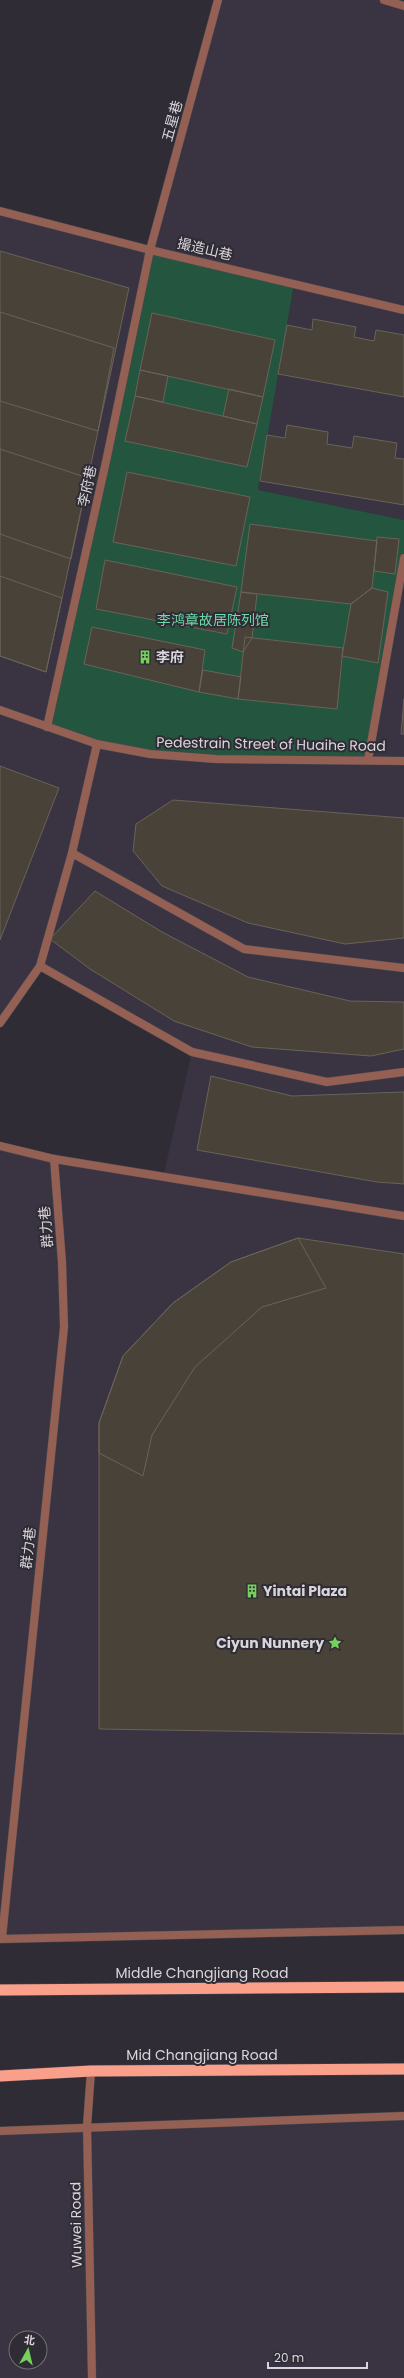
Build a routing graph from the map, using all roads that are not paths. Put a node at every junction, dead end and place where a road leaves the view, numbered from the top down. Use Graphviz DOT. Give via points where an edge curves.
graph roads {
  1 [pos="218,0"];
  2 [pos="384,0"];
  3 [pos="404,6"];
  4 [pos="0,211"];
  5 [pos="150,250"];
  6 [pos="404,310"];
  7 [pos="404,558"];
  8 [pos="0,710"];
  9 [pos="47,727"];
  10 [pos="97,744"];
  11 [pos="368,760"];
  12 [pos="404,760"];
  13 [pos="72,853"];
  14 [pos="40,966"];
  15 [pos="404,968"];
  16 [pos="0,1023"];
  17 [pos="404,1072"];
  18 [pos="0,1146"];
  19 [pos="54,1159"];
  20 [pos="404,1216"];
  21 [pos="404,1930"];
  22 [pos="1,1938"];
  23 [pos="404,1987"];
  24 [pos="0,1990"];
  25 [pos="404,2068"];
  26 [pos="91,2071"];
  27 [pos="0,2076"];
  28 [pos="404,2116"];
  29 [pos="87,2126"];
  30 [pos="0,2131"];
  31 [pos="92,2378"];
  1 -- 5 [label="street, 五星巷"];
  2 -- 3 [label="street"];
  4 -- 5 [label="street, 撮造山巷"];
  5 -- 6 [label="street, 撮造山巷"];
  5 -- 9 [label="street, 李府巷"];
  7 -- 11 [label="street"];
  8 -- 9 [label="street, Pedestrain Street of Huaihe Road"];
  9 -- 10 [label="street, Pedestrain Street of Huaihe Road"];
  10 -- 11 [label="street, Pedestrain Street of Huaihe Road" via="150,754 216,759"];
  10 -- 13 [label="street"];
  11 -- 12 [label="street, Pedestrain Street of Huaihe Road"];
  13 -- 14 [label="street"];
  13 -- 15 [label="street" via="244,949"];
  14 -- 16 [label="street"];
  14 -- 17 [label="street" via="192,1052 327,1082"];
  18 -- 19 [label="street"];
  19 -- 20 [label="street"];
  19 -- 22 [label="street, 群力巷" via="64,1327"];
  21 -- 22 [label="street"];
  23 -- 24 [label="highway, Middle Changjiang Road"];
  25 -- 26 [label="highway, Mid Changjiang Road"];
  26 -- 27 [label="highway, Mid Changjiang Road"];
  26 -- 29 [label="street, Wuwei Road"];
  28 -- 29 [label="street"];
  29 -- 30 [label="street"];
  29 -- 31 [label="street, Wuwei Road"];
}
